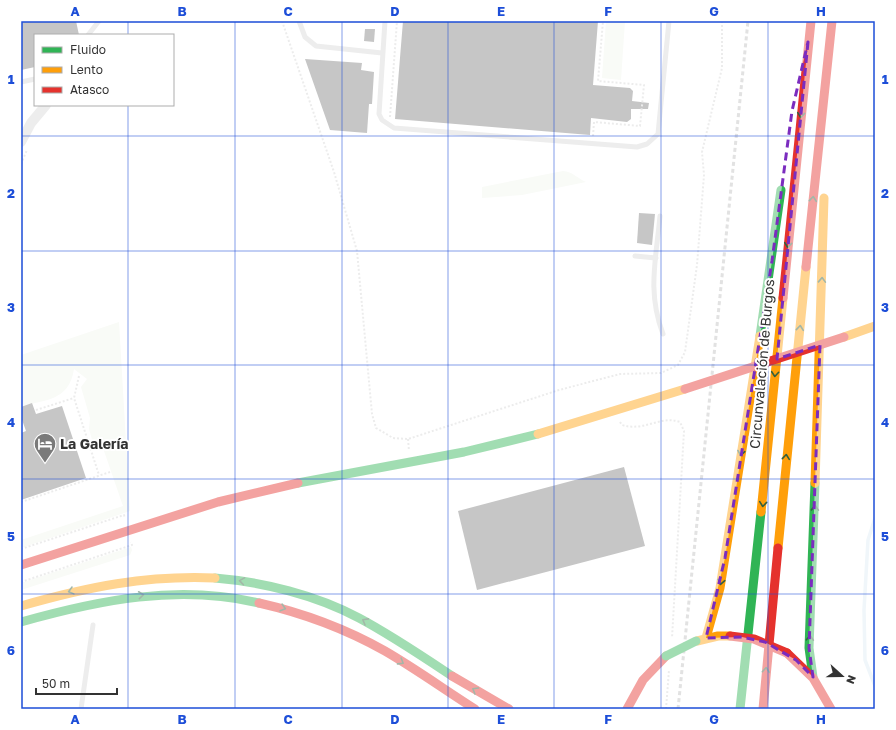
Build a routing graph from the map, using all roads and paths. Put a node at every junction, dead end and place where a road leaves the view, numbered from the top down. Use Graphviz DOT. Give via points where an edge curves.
graph roads {
  1 [pos="99,21"];
  2 [pos="282,21"];
  3 [pos="299,21"];
  4 [pos="384,21"];
  5 [pos="397,21"];
  6 [pos="603,21"];
  7 [pos="668,21"];
  8 [pos="722,21"];
  9 [pos="811,21"];
  10 [pos="832,21"];
  11 [pos="89,34"];
  12 [pos="808,42"];
  13 [pos="382,53"];
  14 [pos="828,56"];
  15 [pos="34,79"];
  16 [pos="21,82"];
  17 [pos="794,103"];
  18 [pos="45,106"];
  19 [pos="390,119"];
  20 [pos="593,138"];
  21 [pos="21,142"];
  22 [pos="782,182"];
  23 [pos="660,216"];
  24 [pos="636,256"];
  25 [pos="656,258"];
  26 [pos="875,326"];
  27 [pos="663,334"];
  28 [pos="79,376"];
  29 [pos="74,398"];
  30 [pos="36,410"];
  31 [pos="617,411"];
  32 [pos="110,472"];
  33 [pos="99,475"];
  34 [pos="21,502"];
  35 [pos="125,520"];
  36 [pos="130,536"];
  37 [pos="21,549"];
  38 [pos="21,566"];
  39 [pos="21,582"];
  40 [pos="21,606"];
  41 [pos="21,622"];
  42 [pos="93,625"];
  43 [pos="706,638"];
  44 [pos="672,640"];
  45 [pos="669,670"];
  46 [pos="813,677"];
  47 [pos="81,709"];
  48 [pos="475,709"];
  49 [pos="509,709"];
  50 [pos="628,709"];
  51 [pos="666,709"];
  52 [pos="740,709"];
  53 [pos="762,709"];
  54 [pos="831,709"];
  1 -- 11 [label="lane"];
  2 -- 8 [label="path" via="334,172 357,251 372,414 376,428 392,438 408,439 559,390 620,374 661,373 678,365 685,352 697,265 704,175 702,152 722,68"];
  3 -- 13 [label="lane" via="305,37 316,46"];
  4 -- 13 [label="lane"];
  5 -- 19 [label="path"];
  6 -- 20 [label="path" via="598,81 644,86 640,126 594,122"];
  7 -- 13 [label="lane" via="658,134 647,144 636,147 394,128 382,120 379,114"];
  9 -- 12 [label="main road, Circunvalación de Burgos"];
  10 -- 14 [label="main road"];
  12 -- 17 [label="main road"];
  12 -- 52 [label="main road, Circunvalación de Burgos, one-way"];
  46 -- 14 [label="main road, one-way" via="809,648"];
  53 -- 14 [label="main road, one-way"];
  15 -- 16 [label="lane"];
  18 -- 21 [label="street" via="31,123"];
  22 -- 43 [label="main road, one-way" via="725,558 720,588"];
  23 -- 25 [label="lane"];
  24 -- 25 [label="lane"];
  25 -- 27 [label="lane" via="653,291"];
  26 -- 31 [label="main road, bridge"];
  28 -- 29 [label="path"];
  29 -- 30 [label="path"];
  29 -- 33 [label="path"];
  31 -- 38 [label="main road" via="549,432 464,452 330,476 218,502"];
  31 -- 44 [label="path" via="622,425 632,428 672,419 680,422 684,431"];
  32 -- 33 [label="path"];
  33 -- 34 [label="path"];
  35 -- 37 [label="path" via="124,515"];
  36 -- 39 [label="path" via="132,545"];
  49 -- 40 [label="main road, one-way" via="359,618 301,595 253,583 202,577 143,578 72,590"];
  41 -- 48 [label="main road, one-way" via="71,607 118,597 205,594 261,602 336,626 374,645"];
  42 -- 47 [label="lane"];
  43 -- 46 [label="main road, bridge" via="730,636 754,639 787,653"];
  43 -- 50 [label="main road, bridge" via="687,644 653,667 640,682"];
  45 -- 51 [label="path"];
  46 -- 54 [label="main road" via="824,692"];
}
